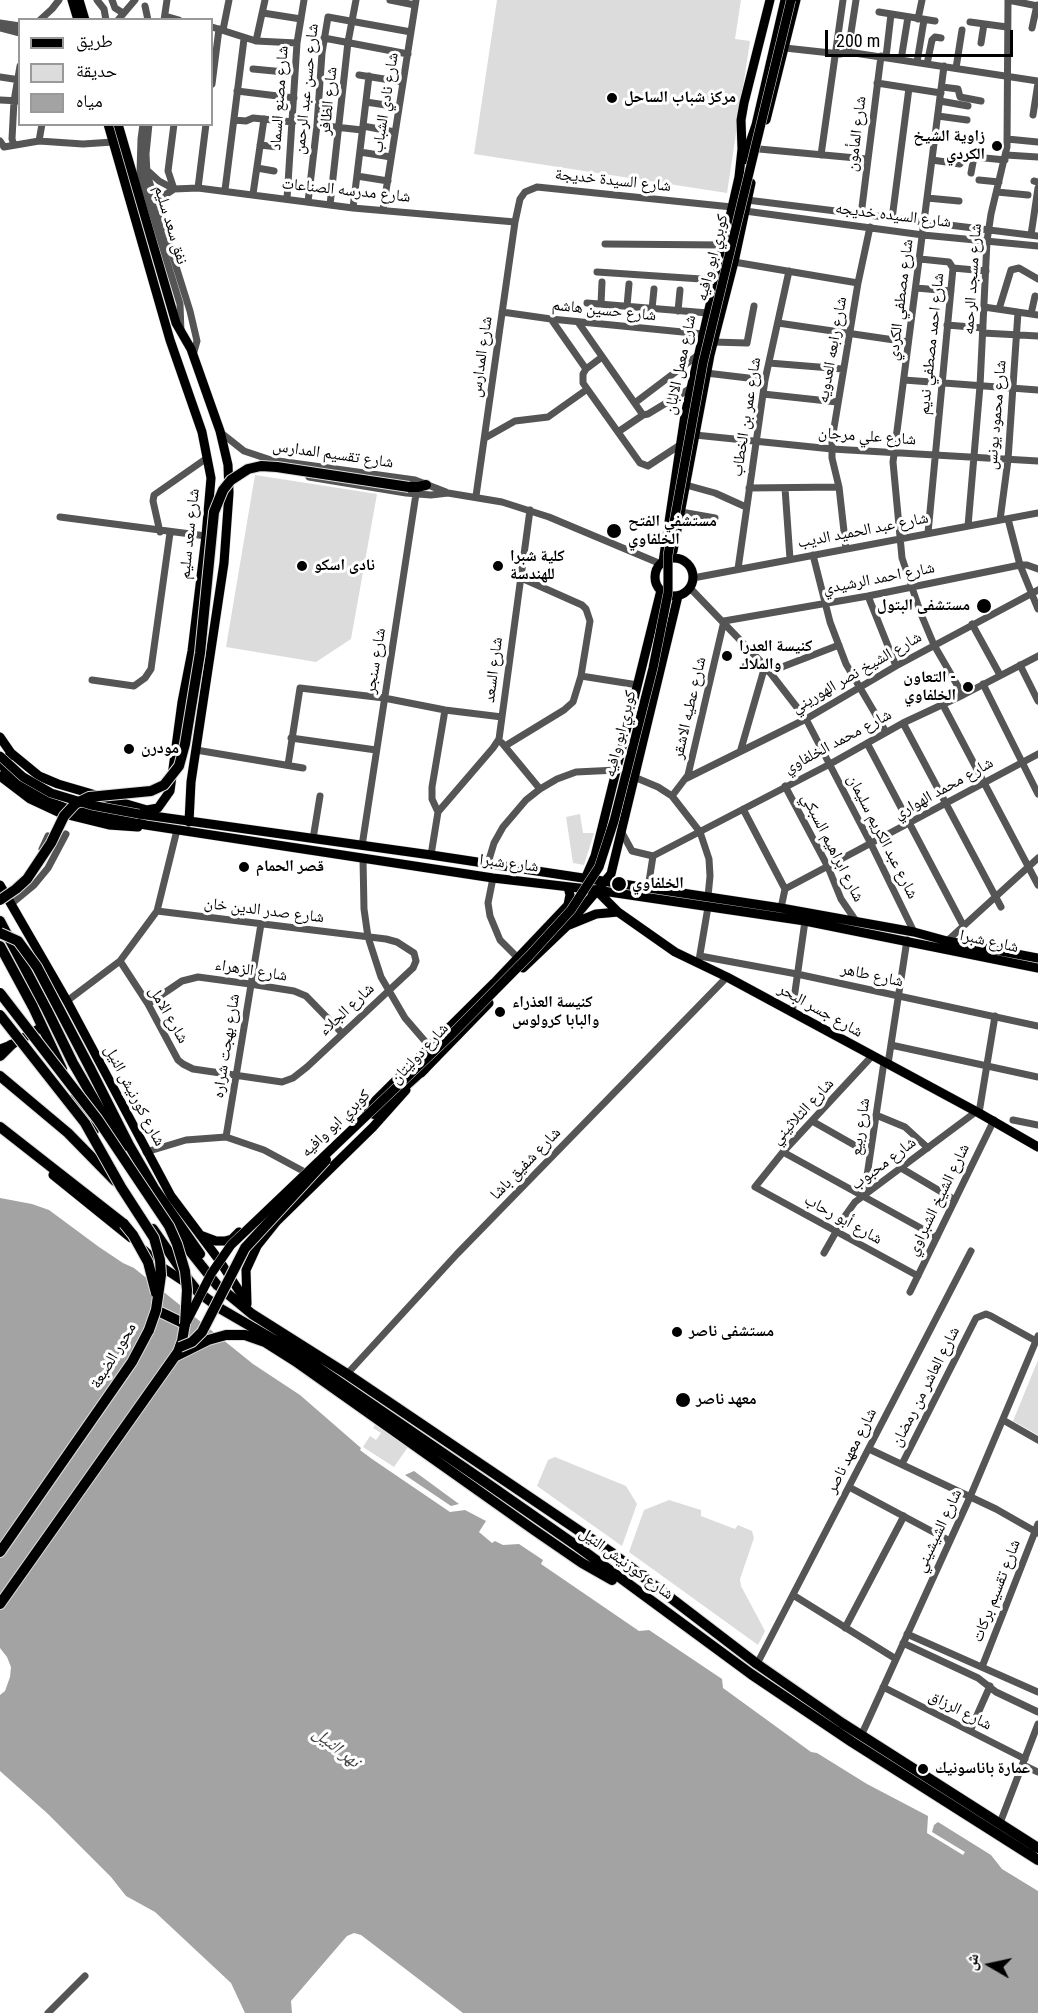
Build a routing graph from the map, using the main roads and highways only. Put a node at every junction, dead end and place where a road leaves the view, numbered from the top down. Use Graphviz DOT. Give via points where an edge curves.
graph roads {
  1 [pos="72,0"];
  2 [pos="79,0"];
  3 [pos="770,0"];
  4 [pos="785,0"];
  5 [pos="791,0"];
  6 [pos="796,0"];
  7 [pos="77,18"];
  8 [pos="84,18"];
  9 [pos="781,51"];
  10 [pos="109,126"];
  11 [pos="119,126"];
  12 [pos="760,145"];
  13 [pos="738,177"];
  14 [pos="738,238"];
  15 [pos="725,240"];
  16 [pos="181,332"];
  17 [pos="170,340"];
  18 [pos="198,374"];
  19 [pos="184,379"];
  20 [pos="426,484"];
  21 [pos="203,562"];
  22 [pos="665,562"];
  23 [pos="224,563"];
  24 [pos="661,590"];
  25 [pos="678,596"];
  26 [pos="0,737"];
  27 [pos="11,753"];
  28 [pos="0,756"];
  29 [pos="1,778"];
  30 [pos="120,802"];
  31 [pos="158,808"];
  32 [pos="139,814"];
  33 [pos="189,822"];
  34 [pos="146,825"];
  35 [pos="415,853"];
  36 [pos="445,857"];
  37 [pos="412,866"];
  38 [pos="443,870"];
  39 [pos="585,879"];
  40 [pos="606,881"];
  41 [pos="0,885"];
  42 [pos="568,887"];
  43 [pos="596,890"];
  44 [pos="5,900"];
  45 [pos="708,902"];
  46 [pos="618,912"];
  47 [pos="0,921"];
  48 [pos="567,926"];
  49 [pos="0,933"];
  50 [pos="0,946"];
  51 [pos="1038,958"];
  52 [pos="1038,968"];
  53 [pos="0,993"];
  54 [pos="0,1015"];
  55 [pos="42,1027"];
  56 [pos="5,1047"];
  57 [pos="0,1056"];
  58 [pos="424,1069"];
  59 [pos="0,1076"];
  60 [pos="0,1119"];
  61 [pos="0,1127"];
  62 [pos="0,1132"];
  63 [pos="22,1144"];
  64 [pos="1038,1147"];
  65 [pos="121,1187"];
  66 [pos="200,1235"];
  67 [pos="198,1292"];
  68 [pos="233,1299"];
  69 [pos="250,1309"];
  70 [pos="156,1310"];
  71 [pos="185,1324"];
  72 [pos="178,1352"];
  73 [pos="586,1536"];
  74 [pos="577,1546"];
  75 [pos="0,1552"];
  76 [pos="612,1553"];
  77 [pos="603,1565"];
  78 [pos="641,1594"];
  79 [pos="0,1604"];
  80 [pos="1038,1848"];
  81 [pos="1038,1860"];
  1 -- 7 [label="main road"];
  2 -- 8 [label="main road"];
  3 -- 13 [label="main road, شارع معمل الالبان" via="744,103"];
  4 -- 13 [label="main road" via="756,125"];
  5 -- 9 [label="main road, كوبري ابو وافيه, bridge"];
  6 -- 9 [label="main road, شارع معمل الالبان"];
  9 -- 12 [label="main road, شارع معمل الالبان"];
  9 -- 12 [label="main road, bridge"];
  9 -- 71 [label="main road, كوبري ابو وافيه, bridge" via="700,380 668,555 668,593 655,657 614,821 598,867 571,910 530,955 231,1245"];
  10 -- 17 [label="main road, شارع سعد سليم"];
  11 -- 16 [label="main road"];
  12 -- 14 [label="main road, شارع معمل الالبان"];
  13 -- 15 [label="main road, شارع معمل الالبان"];
  14 -- 15 [label="main road"];
  14 -- 22 [label="main road, شارع معمل الالبان" via="712,342 681,512"];
  15 -- 22 [label="main road, شارع معمل الالبان" via="680,445"];
  16 -- 17 [label="main road" via="177,339"];
  16 -- 18 [label="main road"];
  17 -- 19 [label="main road, شارع سعد سليم"];
  18 -- 19 [label="main road"];
  18 -- 23 [label="main road" via="220,431 228,465"];
  19 -- 21 [label="main road, شارع سعد سليم" via="199,423 211,487"];
  20 -- 44 [label="highway, bridge" via="412,490 261,466 231,480 214,512 200,653 179,766 164,785 151,791 89,797 75,804 27,879"];
  21 -- 23 [label="main road" via="214,566"];
  21 -- 31 [label="main road, شارع سعد سليم" via="172,781"];
  22 -- 24 [label="main road" via="656,577"];
  22 -- 25 [label="main road" via="678,559 692,571 690,588"];
  23 -- 33 [label="main road" via="189,798"];
  24 -- 25 [label="main road" via="666,595"];
  24 -- 39 [label="main road" via="595,856"];
  25 -- 40 [label="main road" via="614,865"];
  26 -- 27 [label="main road, شارع شبرا"];
  27 -- 30 [label="main road, شارع شبرا" via="39,776"];
  27 -- 34 [label="main road, شارع شبرا" via="3,765 6,771 48,801 68,809"];
  28 -- 32 [label="main road, شارع شبرا, bridge" via="23,777 51,793"];
  29 -- 34 [label="main road" via="30,799 60,813 123,827"];
  30 -- 31 [label="main road" via="147,810"];
  30 -- 32 [label="main road"];
  31 -- 32 [label="main road"];
  32 -- 33 [label="main road, شارع شبرا"];
  33 -- 35 [label="main road, شارع شبرا"];
  34 -- 37 [label="main road, شارع شبرا"];
  35 -- 36 [label="main road, شارع شبرا"];
  35 -- 37 [label="main road" via="418,860"];
  36 -- 38 [label="main road"];
  36 -- 39 [label="main road, شارع شبرا"];
  37 -- 38 [label="main road, شارع شبرا"];
  38 -- 42 [label="main road, شارع شبرا"];
  39 -- 40 [label="main road, شارع شبرا"];
  40 -- 43 [label="main road"];
  40 -- 45 [label="main road, شارع شبرا"];
  41 -- 44 [label="main road, شارع كورنيش النيل"];
  42 -- 43 [label="main road, شارع شبرا"];
  42 -- 66 [label="main road, شارع دوليتان" via="568,905 518,958 232,1239 216,1241"];
  43 -- 45 [label="main road, شارع شبرا"];
  43 -- 46 [label="main road, شارع جسر البحر"];
  43 -- 48 [label="main road, شارع دوليتان"];
  44 -- 66 [label="main road, شارع كورنيش النيل" via="67,1001 171,1196"];
  45 -- 51 [label="main road, شارع شبرا" via="782,908"];
  45 -- 52 [label="main road, شارع شبرا"];
  46 -- 48 [label="main road" via="596,914"];
  46 -- 64 [label="main road, شارع جسر البحر" via="675,952 699,960"];
  47 -- 68 [label="highway, شارع كورنيش النيل" via="72,1063 143,1187 201,1267"];
  48 -- 58 [label="main road, شارع دوليتان"];
  49 -- 68 [label="highway, bridge" via="18,941 37,966 149,1179"];
  50 -- 55 [label="highway, شارع كورنيش النيل"];
  53 -- 71 [label="highway, bridge" via="98,1120 169,1226 185,1271"];
  54 -- 65 [label="highway, محور الضبعة, bridge" via="85,1124"];
  55 -- 56 [label="main road"];
  55 -- 67 [label="highway, شارع كورنيش النيل" via="74,1094 134,1199"];
  56 -- 57 [label="highway"];
  58 -- 69 [label="main road, شارع دوليتان" via="257,1246 246,1270"];
  58 -- 72 [label="highway, bridge" via="355,1131 245,1248 202,1332"];
  59 -- 65 [label="highway, bridge" via="62,1127"];
  60 -- 63 [label="highway"];
  61 -- 63 [label="highway"];
  62 -- 67 [label="main road, شارع كورنيش النيل" via="162,1267"];
  63 -- 70 [label="highway, bridge" via="133,1235 153,1276"];
  65 -- 70 [label="highway, محور الضبعة, bridge" via="157,1245 161,1275"];
  66 -- 69 [label="main road, شارع كورنيش النيل"];
  67 -- 74 [label="highway, شارع كورنيش النيل" via="296,1352"];
  68 -- 69 [label="highway, شارع كورنيش النيل"];
  69 -- 73 [label="highway, شارع كورنيش النيل"];
  70 -- 71 [label="highway"];
  70 -- 75 [label="highway, محور الضبعة, bridge" via="132,1362"];
  71 -- 72 [label="highway"];
  72 -- 78 [label="highway" via="226,1335 245,1335 265,1342 582,1563"];
  72 -- 79 [label="highway"];
  73 -- 74 [label="highway" via="583,1545"];
  73 -- 76 [label="highway, شارع كورنيش النيل"];
  74 -- 77 [label="highway, شارع كورنيش النيل"];
  76 -- 77 [label="highway" via="603,1558"];
  76 -- 80 [label="highway, شارع كورنيش النيل" via="757,1664 861,1736"];
  77 -- 78 [label="highway, شارع كورنيش النيل"];
  78 -- 81 [label="highway, شارع كورنيش النيل" via="852,1742"];
}
